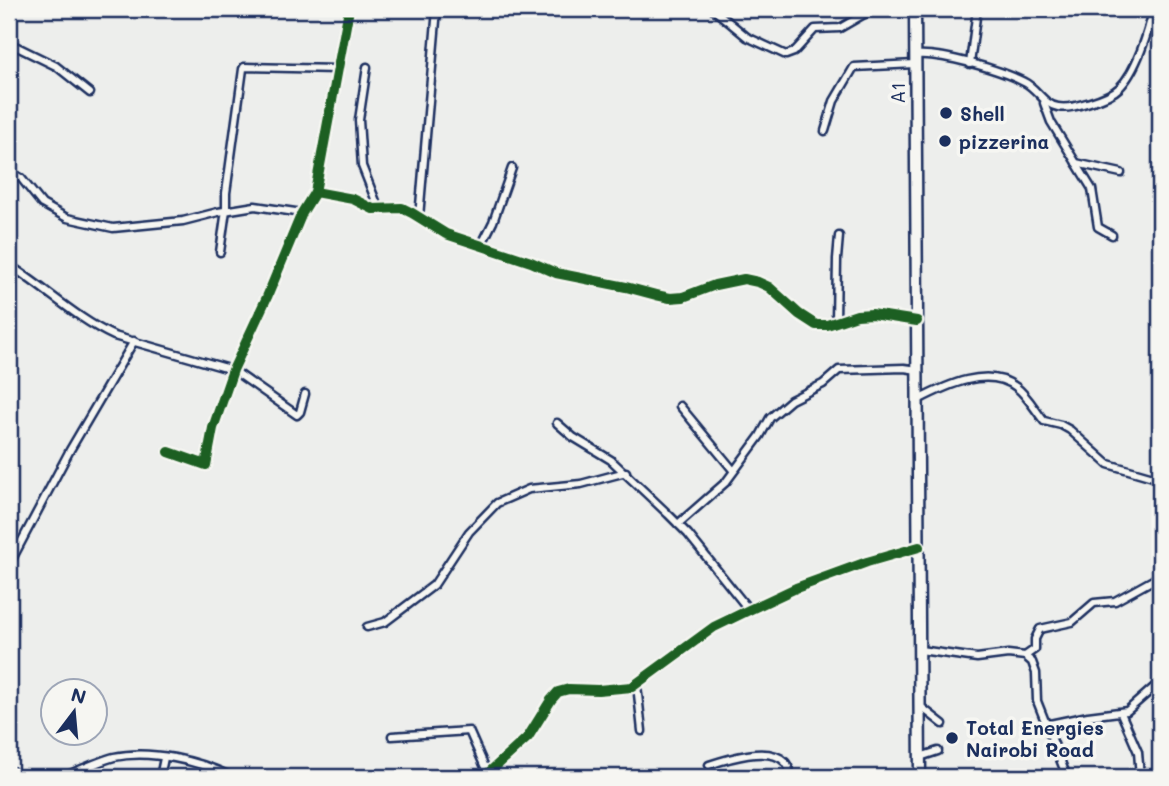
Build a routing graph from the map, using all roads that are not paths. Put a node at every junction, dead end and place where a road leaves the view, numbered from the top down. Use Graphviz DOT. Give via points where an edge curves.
graph roads {
  1 [pos="349,9"];
  2 [pos="437,9"];
  3 [pos="713,9"];
  4 [pos="873,9"];
  5 [pos="915,9"];
  6 [pos="977,9"];
  7 [pos="1153,9"];
  8 [pos="9,43"];
  9 [pos="915,60"];
  10 [pos="970,65"];
  11 [pos="367,67"];
  12 [pos="337,69"];
  13 [pos="90,93"];
  14 [pos="1041,94"];
  15 [pos="825,131"];
  16 [pos="1076,163"];
  17 [pos="512,168"];
  18 [pos="1121,173"];
  19 [pos="11,174"];
  20 [pos="315,192"];
  21 [pos="379,209"];
  22 [pos="226,210"];
  23 [pos="302,213"];
  24 [pos="419,217"];
  25 [pos="1112,235"];
  26 [pos="839,236"];
  27 [pos="481,246"];
  28 [pos="220,253"];
  29 [pos="9,265"];
  30 [pos="917,321"];
  31 [pos="836,322"];
  32 [pos="134,341"];
  33 [pos="233,370"];
  34 [pos="918,370"];
  35 [pos="305,394"];
  36 [pos="918,400"];
  37 [pos="680,406"];
  38 [pos="557,423"];
  39 [pos="169,452"];
  40 [pos="733,470"];
  41 [pos="626,472"];
  42 [pos="1160,480"];
  43 [pos="678,524"];
  44 [pos="919,547"];
  45 [pos="9,565"];
  46 [pos="1160,574"];
  47 [pos="749,610"];
  48 [pos="367,627"];
  49 [pos="920,650"];
  50 [pos="1025,656"];
  51 [pos="1160,681"];
  52 [pos="637,685"];
  53 [pos="920,706"];
  54 [pos="1121,713"];
  55 [pos="943,724"];
  56 [pos="1045,725"];
  57 [pos="642,731"];
  58 [pos="392,736"];
  59 [pos="938,751"];
  60 [pos="920,757"];
  61 [pos="164,758"];
  62 [pos="709,765"];
  63 [pos="9,769"];
  64 [pos="486,775"];
  65 [pos="21,777"];
  66 [pos="63,777"];
  67 [pos="160,777"];
  68 [pos="232,777"];
  69 [pos="791,777"];
  70 [pos="920,777"];
  71 [pos="1067,777"];
  72 [pos="1138,777"];
  73 [pos="1157,777"];
  1 -- 12 [label="street"];
  2 -- 24 [label="street"];
  3 -- 4 [label="street" via="747,37 786,55 816,29 840,28"];
  5 -- 9 [label="highway, A1 / A1"];
  6 -- 10 [label="street"];
  7 -- 14 [label="street" via="1141,48 1119,88 1102,98 1059,108"];
  8 -- 13 [label="street" via="56,66"];
  9 -- 10 [label="street" via="930,54"];
  9 -- 15 [label="street" via="854,67 834,101"];
  9 -- 30 [label="highway, A1 / A1"];
  10 -- 14 [label="street" via="1025,82"];
  11 -- 21 [label="street" via="359,120 362,166"];
  12 -- 20 [label="street"];
  12 -- 22 [label="street" via="244,66"];
  14 -- 16 [label="street" via="1051,122"];
  16 -- 18 [label="street"];
  16 -- 25 [label="street" via="1092,189 1098,227"];
  17 -- 27 [label="street"];
  19 -- 22 [label="street" via="21,178 42,204 67,218 113,228 183,221"];
  20 -- 21 [label="street" via="340,195"];
  20 -- 23 [label="street"];
  21 -- 24 [label="street" via="401,208"];
  22 -- 23 [label="street" via="255,206"];
  22 -- 28 [label="street"];
  23 -- 33 [label="street"];
  24 -- 27 [label="street" via="446,234"];
  26 -- 31 [label="street"];
  27 -- 31 [label="street" via="568,276 670,298 744,279 779,295 809,322 822,326"];
  29 -- 32 [label="street" via="100,330"];
  30 -- 31 [label="street" via="872,314"];
  30 -- 34 [label="highway, A1"];
  32 -- 33 [label="street"];
  32 -- 45 [label="street"];
  33 -- 35 [label="street" via="297,415"];
  33 -- 39 [label="street" via="206,465"];
  34 -- 36 [label="highway, A1"];
  34 -- 40 [label="street" via="849,368 834,372 823,384 779,409"];
  36 -- 42 [label="street" via="967,380 1003,380 1019,388 1044,421 1070,430 1108,464"];
  36 -- 44 [label="highway, A1"];
  37 -- 40 [label="street"];
  38 -- 41 [label="street"];
  40 -- 43 [label="street" via="726,482"];
  41 -- 43 [label="street"];
  41 -- 48 [label="street" via="581,484 528,489 502,500 469,531 434,585 385,622"];
  43 -- 47 [label="street"];
  44 -- 47 [label="street" via="796,588"];
  44 -- 49 [label="highway, A1"];
  46 -- 50 [label="street" via="1115,601 1094,603 1072,622 1040,629 1035,649"];
  47 -- 52 [label="street" via="676,653"];
  49 -- 50 [label="street" via="976,658"];
  49 -- 53 [label="highway, A1"];
  50 -- 56 [label="street" via="1036,673 1037,701"];
  51 -- 54 [label="street"];
  52 -- 57 [label="street"];
  52 -- 64 [label="street" via="558,692 528,737"];
  53 -- 55 [label="street"];
  53 -- 60 [label="highway, A1"];
  54 -- 56 [label="street"];
  54 -- 72 [label="street" via="1139,752"];
  56 -- 71 [label="street"];
  58 -- 64 [label="street" via="469,731"];
  59 -- 60 [label="street"];
  60 -- 70 [label="highway, A1"];
  61 -- 66 [label="street" via="117,757"];
  61 -- 67 [label="street"];
  61 -- 68 [label="street" via="196,762"];
  62 -- 69 [label="street" via="750,754 767,755 788,764"];
  63 -- 65 [label="street"];
  72 -- 73 [label="street"];
}
